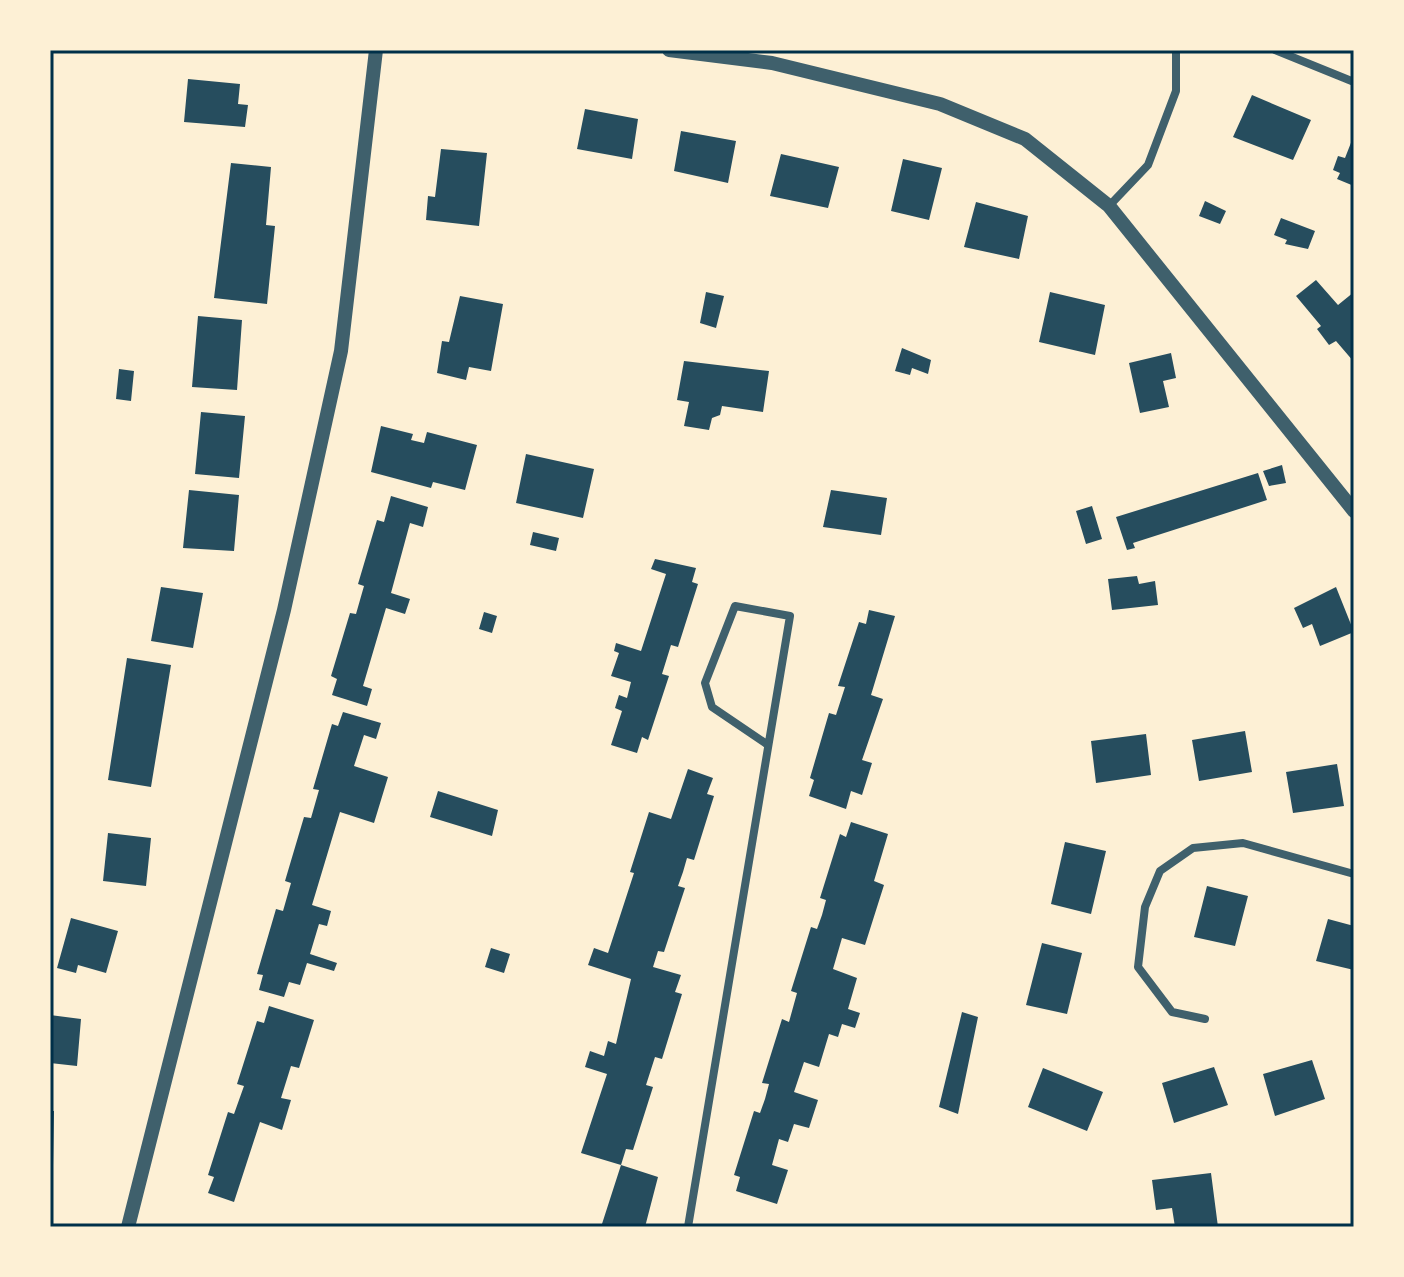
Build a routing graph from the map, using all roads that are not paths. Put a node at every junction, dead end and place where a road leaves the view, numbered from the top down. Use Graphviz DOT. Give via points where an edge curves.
graph roads {
  1 [pos="376,50"];
  2 [pos="669,50"];
  3 [pos="1176,50"];
  4 [pos="1275,50"];
  5 [pos="1354,82"];
  6 [pos="1109,206"];
  7 [pos="1354,511"];
  8 [pos="768,745"];
  9 [pos="1354,874"];
  10 [pos="1205,1019"];
  11 [pos="128,1227"];
  12 [pos="688,1227"];
  1 -- 11 [label="street" via="341,351 284,610"];
  2 -- 6 [label="street" via="772,63 940,104 1025,139"];
  3 -- 6 [label="street" via="1176,91 1148,165"];
  4 -- 5 [label="street"];
  6 -- 7 [label="street"];
  8 -- 8 [label="street" via="790,616 735,606 705,683 712,707"];
  8 -- 12 [label="street"];
  9 -- 10 [label="street" via="1243,843 1193,848 1160,871 1145,907 1138,967 1172,1012"];
}
